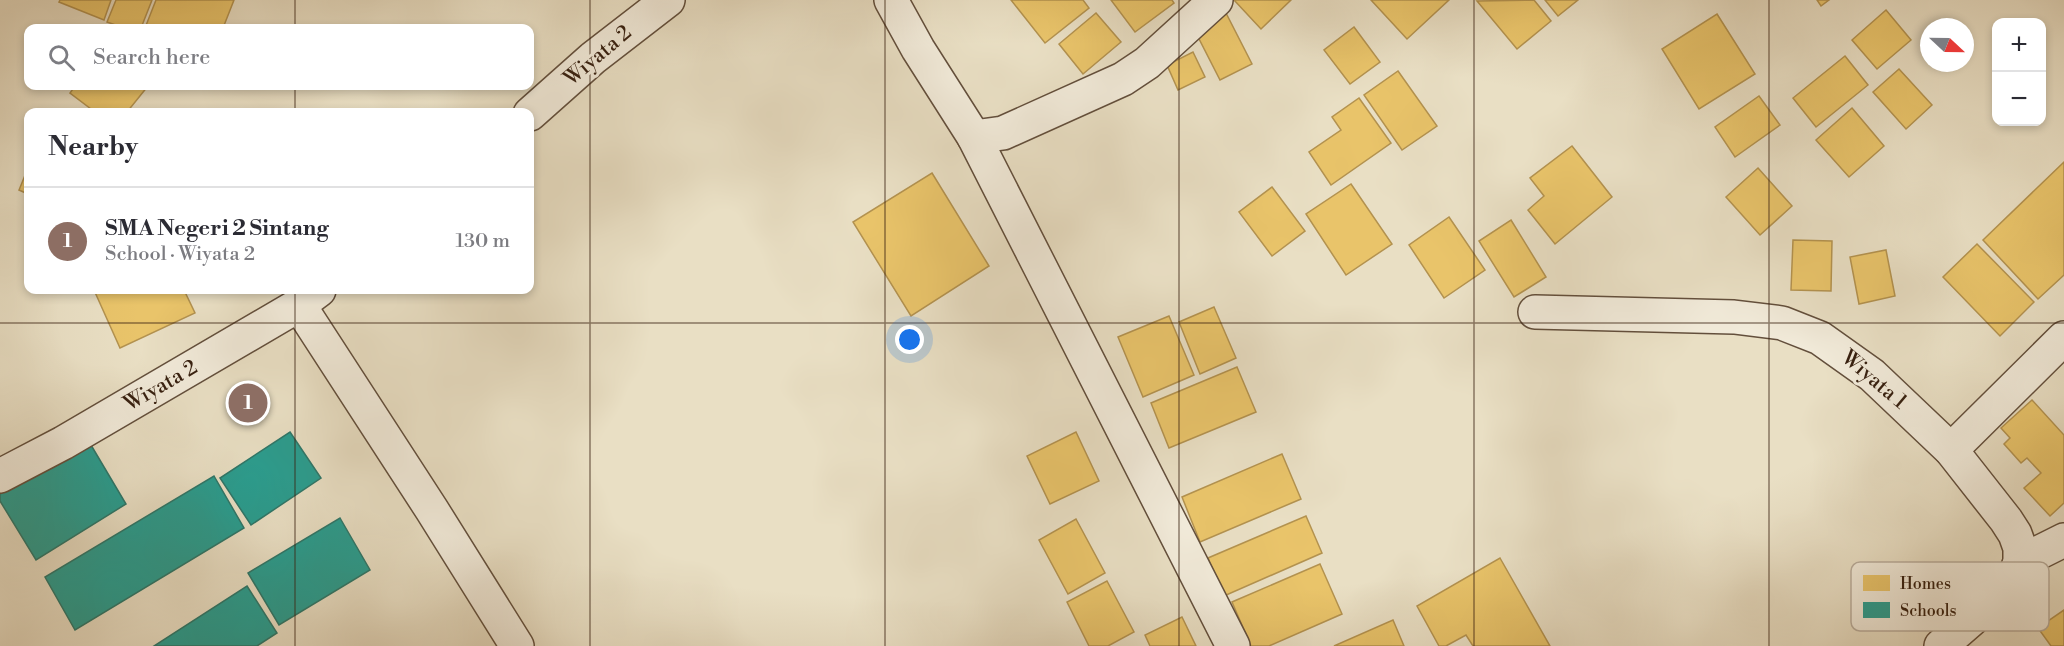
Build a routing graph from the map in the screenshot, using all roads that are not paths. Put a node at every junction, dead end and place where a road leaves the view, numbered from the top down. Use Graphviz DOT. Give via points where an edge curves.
graph roads {
  1 [pos="668,0"];
  2 [pos="891,0"];
  3 [pos="1216,0"];
  4 [pos="534,110"];
  5 [pos="974,138"];
  6 [pos="309,297"];
  7 [pos="1535,312"];
  8 [pos="2064,338"];
  9 [pos="1951,450"];
  10 [pos="0,476"];
  11 [pos="2064,540"];
  12 [pos="2020,562"];
  13 [pos="1958,631"];
  14 [pos="517,646"];
  15 [pos="1233,646"];
  16 [pos="1941,646"];
  1 -- 4 [label="street, Wiyata 2"];
  2 -- 5 [label="street"];
  3 -- 5 [label="street" via="1162,50 1123,79 1003,133"];
  5 -- 15 [label="street"];
  6 -- 10 [label="street, Wiyata 2" via="63,443"];
  6 -- 14 [label="street" via="432,510"];
  7 -- 9 [label="street, Wiyata 1" via="1734,317 1782,323 1820,338 1843,353 1872,375"];
  8 -- 9 [label="street"];
  9 -- 12 [label="street, Wiyata 1" via="2015,534"];
  11 -- 12 [label="street"];
  13 -- 16 [label="street"];
}
